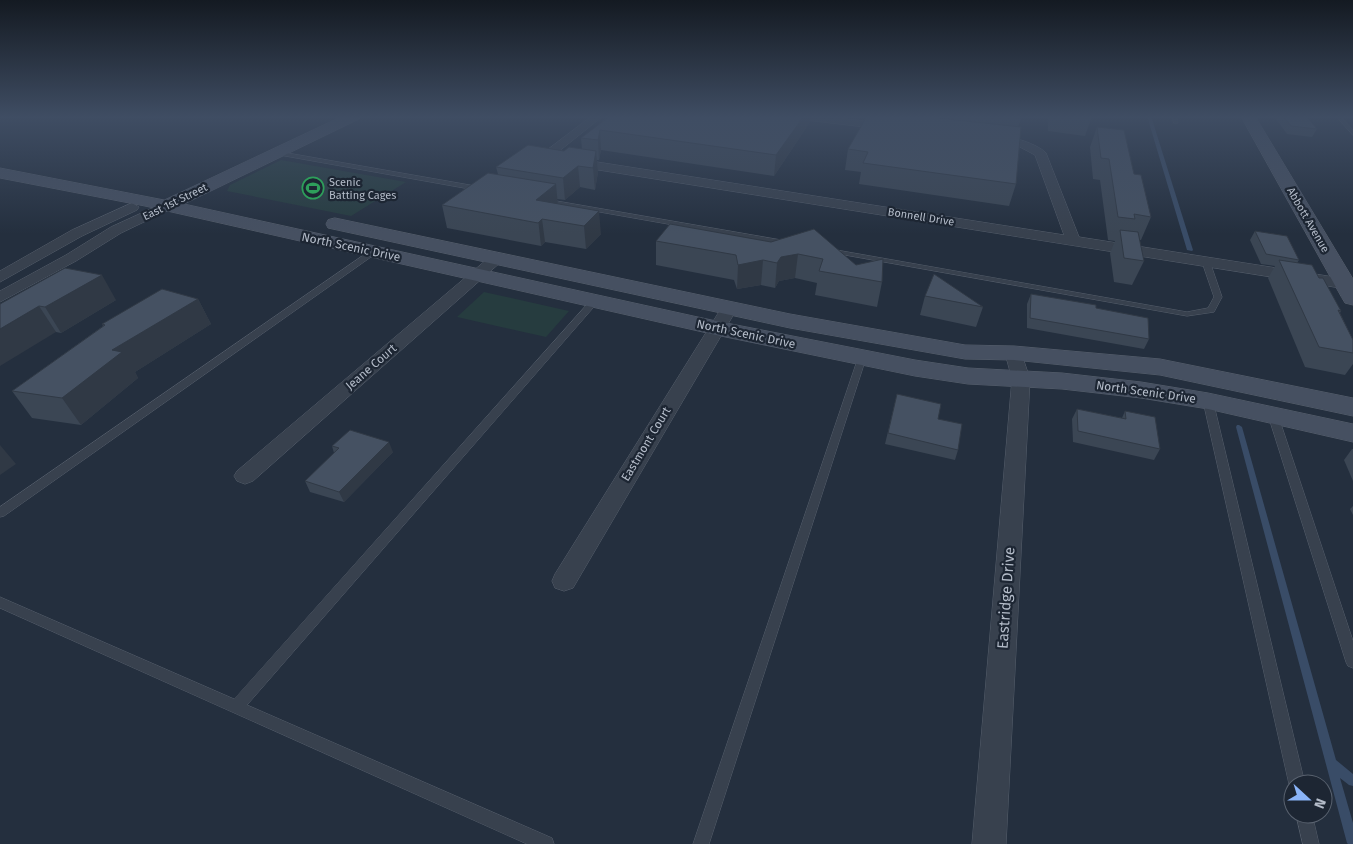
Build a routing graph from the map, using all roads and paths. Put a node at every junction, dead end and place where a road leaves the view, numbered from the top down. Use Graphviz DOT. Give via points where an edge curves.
graph roads {
  1 [pos="244,155"];
  2 [pos="271,155"];
  3 [pos="290,155"];
  4 [pos="555,155"];
  5 [pos="1041,155"];
  6 [pos="1271,155"];
  7 [pos="0,158"];
  8 [pos="0,173"];
  9 [pos="491,191"];
  10 [pos="192,194"];
  11 [pos="158,196"];
  12 [pos="540,200"];
  13 [pos="1073,241"];
  14 [pos="795,245"];
  15 [pos="824,250"];
  16 [pos="374,252"];
  17 [pos="497,258"];
  18 [pos="1206,262"];
  19 [pos="477,275"];
  20 [pos="0,277"];
  21 [pos="1350,289"];
  22 [pos="0,297"];
  23 [pos="595,301"];
  24 [pos="730,308"];
  25 [pos="716,328"];
  26 [pos="1014,353"];
  27 [pos="862,358"];
  28 [pos="1021,379"];
  29 [pos="1208,401"];
  30 [pos="1353,407"];
  31 [pos="1273,415"];
  32 [pos="1353,433"];
  33 [pos="245,476"];
  34 [pos="0,513"];
  35 [pos="564,582"];
  36 [pos="0,602"];
  37 [pos="1353,662"];
  38 [pos="236,707"];
  39 [pos="1295,774"];
  40 [pos="1306,824"];
  41 [pos="546,844"];
  42 [pos="701,844"];
  43 [pos="989,844"];
  44 [pos="1311,844"];
  1 -- 11 [label="main road, East 1st Street"];
  2 -- 10 [label="main road, East 1st Street"];
  3 -- 9 [label="lane"];
  4 -- 13 [label="street, Bonnell Drive" via="561,160"];
  5 -- 13 [label="street"];
  6 -- 21 [label="main road, Abbott Avenue"];
  7 -- 11 [label="main road"];
  8 -- 11 [label="main road"];
  10 -- 11 [label="main road, East 1st Street"];
  10 -- 17 [label="main road, North Scenic Drive"];
  11 -- 16 [label="main road, North Scenic Drive"];
  11 -- 20 [label="street, East 1st Street" via="77,233"];
  11 -- 22 [label="street, East 1st Street" via="116,230"];
  12 -- 14 [label="lane"];
  13 -- 18 [label="street, Bonnell Drive"];
  15 -- 18 [label="lane" via="1187,314 1211,310 1218,297"];
  16 -- 19 [label="main road, North Scenic Drive"];
  16 -- 34 [label="lane"];
  17 -- 19 [label="street, Jeane Court"];
  17 -- 24 [label="main road, North Scenic Drive"];
  18 -- 21 [label="street, Bonnell Drive"];
  19 -- 23 [label="main road, North Scenic Drive"];
  19 -- 33 [label="street, Jeane Court"];
  23 -- 25 [label="main road, North Scenic Drive"];
  23 -- 38 [label="lane"];
  24 -- 25 [label="street, Eastmont Court"];
  24 -- 26 [label="main road, North Scenic Drive" via="965,352"];
  25 -- 27 [label="main road, North Scenic Drive"];
  25 -- 35 [label="street, Eastmont Court"];
  26 -- 28 [label="street, Eastridge Drive"];
  26 -- 30 [label="main road, North Scenic Drive" via="1160,367"];
  27 -- 28 [label="main road, North Scenic Drive" via="968,376"];
  27 -- 42 [label="lane"];
  28 -- 29 [label="main road, North Scenic Drive" via="1140,390"];
  28 -- 43 [label="street, Eastridge Drive"];
  29 -- 31 [label="main road, North Scenic Drive"];
  29 -- 39 [label="lane"];
  31 -- 32 [label="main road, North Scenic Drive"];
  31 -- 37 [label="lane"];
  36 -- 38 [label="lane"];
  38 -- 41 [label="lane"];
  40 -- 44 [label="lane"];
}
